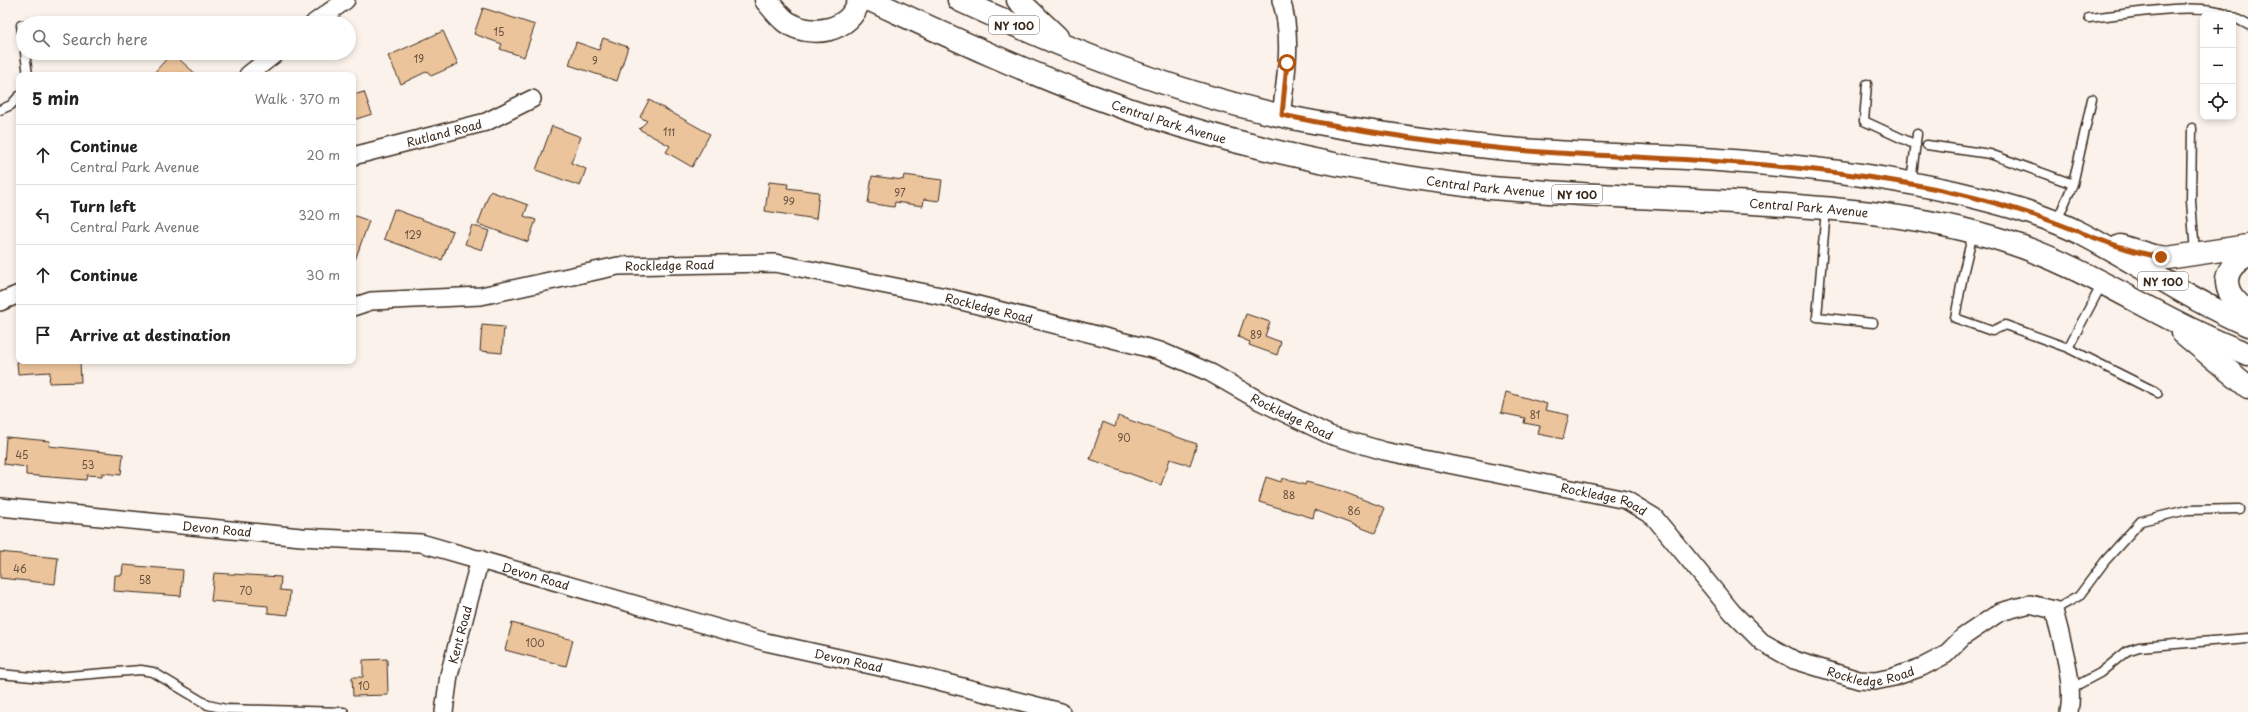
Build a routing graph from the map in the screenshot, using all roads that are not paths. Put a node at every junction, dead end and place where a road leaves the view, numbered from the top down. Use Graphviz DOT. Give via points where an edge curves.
graph roads {
  1 [pos="346,0"];
  2 [pos="766,0"];
  3 [pos="859,0"];
  4 [pos="870,0"];
  5 [pos="959,0"];
  6 [pos="1018,0"];
  7 [pos="1281,0"];
  8 [pos="902,8"];
  9 [pos="2224,12"];
  10 [pos="324,16"];
  11 [pos="2089,18"];
  12 [pos="2236,19"];
  13 [pos="2248,25"];
  14 [pos="1070,49"];
  15 [pos="26,60"];
  16 [pos="267,60"];
  17 [pos="28,72"];
  18 [pos="252,72"];
  19 [pos="1867,84"];
  20 [pos="16,99"];
  21 [pos="532,99"];
  22 [pos="2092,99"];
  23 [pos="0,110"];
  24 [pos="1282,115"];
  25 [pos="2192,128"];
  26 [pos="1917,134"];
  27 [pos="1916,145"];
  28 [pos="1927,146"];
  29 [pos="356,155"];
  30 [pos="1911,184"];
  31 [pos="2073,184"];
  32 [pos="1826,208"];
  33 [pos="2056,223"];
  34 [pos="1974,232"];
  35 [pos="2080,233"];
  36 [pos="2248,246"];
  37 [pos="2196,254"];
  38 [pos="2248,255"];
  39 [pos="2103,282"];
  40 [pos="16,295"];
  41 [pos="0,302"];
  42 [pos="356,306"];
  43 [pos="2153,308"];
  44 [pos="2248,311"];
  45 [pos="1873,323"];
  46 [pos="2248,325"];
  47 [pos="2068,348"];
  48 [pos="2248,354"];
  49 [pos="2248,387"];
  50 [pos="2158,392"];
  51 [pos="0,507"];
  52 [pos="2239,509"];
  53 [pos="480,559"];
  54 [pos="2054,610"];
  55 [pos="2248,638"];
  56 [pos="0,674"];
  57 [pos="2069,689"];
  58 [pos="344,712"];
  59 [pos="444,712"];
  60 [pos="1061,712"];
  61 [pos="2069,712"];
  1 -- 10 [label="street"];
  2 -- 3 [label="main road" via="785,20 797,27 819,31 836,27 851,18"];
  4 -- 8 [label="main road, Central Park Avenue / NY 100"];
  5 -- 14 [label="main road, NY 100"];
  6 -- 14 [label="main road"];
  7 -- 24 [label="street" via="1285,14 1287,63"];
  8 -- 32 [label="main road, Central Park Avenue / NY 100" via="1003,60 1112,104 1232,142 1325,163 1480,187"];
  9 -- 11 [label="lane" via="2195,7"];
  12 -- 13 [label="lane"];
  14 -- 24 [label="main road, NY 100" via="1164,82"];
  15 -- 17 [label="lane"];
  16 -- 18 [label="street"];
  19 -- 27 [label="lane" via="1864,121"];
  20 -- 23 [label="lane"];
  21 -- 29 [label="street, Rutland Road" via="486,122"];
  22 -- 31 [label="lane"];
  24 -- 30 [label="main road, NY 100" via="1372,132 1494,147 1557,153 1742,162"];
  25 -- 37 [label="lane" via="2191,201"];
  26 -- 27 [label="lane"];
  27 -- 30 [label="lane"];
  28 -- 31 [label="lane" via="1990,154"];
  30 -- 33 [label="main road, NY 100" via="1957,193"];
  31 -- 33 [label="lane"];
  32 -- 34 [label="main road, Central Park Avenue / NY 100" via="1914,219"];
  32 -- 45 [label="lane" via="1816,317"];
  33 -- 35 [label="main road, NY 100"];
  34 -- 39 [label="main road, Central Park Avenue / NY 100" via="2034,251"];
  34 -- 47 [label="lane" via="1955,318 1992,331 2005,325"];
  35 -- 37 [label="main road" via="2153,256 2174,258"];
  35 -- 46 [label="main road, NY 100" via="2199,302"];
  36 -- 37 [label="main road"];
  38 -- 44 [label="main road" via="2232,267 2227,283 2233,300"];
  39 -- 43 [label="main road, Central Park Avenue / NY 100"];
  39 -- 47 [label="lane"];
  40 -- 41 [label="street"];
  42 -- 54 [label="street, Rockledge Road" via="371,301 481,296 618,266 776,263 946,297 1160,351 1211,373 1260,401 1330,435 1384,451 1626,500 1654,517 1732,612 1762,642 1794,660 1859,680 1875,681 1922,667 1945,655 1963,637 2000,612 2030,604"];
  43 -- 48 [label="main road, Central Park Avenue / NY 100" via="2212,339"];
  43 -- 49 [label="main road"];
  47 -- 50 [label="lane"];
  51 -- 53 [label="street, Devon Road" via="301,537 421,543"];
  52 -- 54 [label="lane" via="2187,510 2141,521 2105,561 2079,596"];
  53 -- 59 [label="street, Kent Road" via="449,675"];
  53 -- 60 [label="street, Devon Road" via="766,642 907,673"];
  54 -- 57 [label="street" via="2067,663"];
  55 -- 57 [label="lane" via="2139,647 2127,651 2100,673"];
  56 -- 58 [label="lane" via="43,678 141,670 153,672 208,705 226,709"];
  57 -- 61 [label="street"];
}
